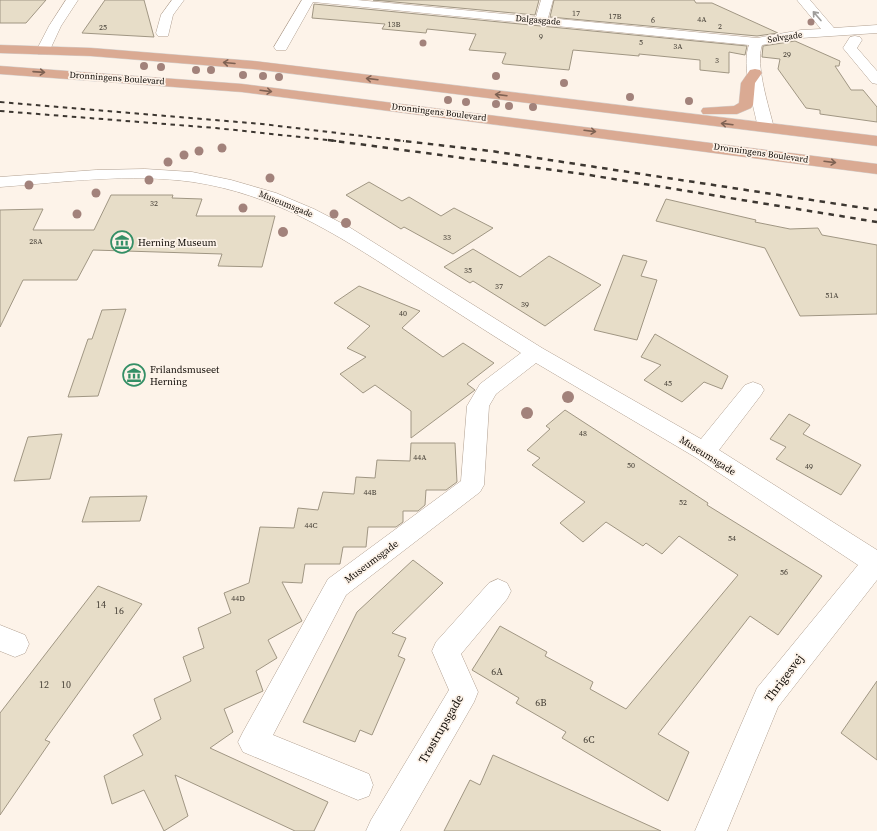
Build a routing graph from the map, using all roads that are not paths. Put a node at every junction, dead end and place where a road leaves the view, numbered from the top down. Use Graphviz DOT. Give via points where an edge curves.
graph roads {
  1 [pos="72,0"];
  2 [pos="178,0"];
  3 [pos="308,0"];
  4 [pos="318,0"];
  5 [pos="547,0"];
  6 [pos="804,0"];
  7 [pos="542,20"];
  8 [pos="831,32"];
  9 [pos="874,32"];
  10 [pos="163,33"];
  11 [pos="851,35"];
  12 [pos="757,42"];
  13 [pos="281,48"];
  14 [pos="0,49"];
  15 [pos="43,51"];
  16 [pos="0,59"];
  17 [pos="877,65"];
  18 [pos="0,70"];
  19 [pos="755,74"];
  20 [pos="877,80"];
  21 [pos="242,88"];
  22 [pos="519,97"];
  23 [pos="474,116"];
  24 [pos="766,128"];
  25 [pos="877,142"];
  26 [pos="799,158"];
  27 [pos="877,169"];
  28 [pos="0,182"];
  29 [pos="535,353"];
  30 [pos="753,390"];
  31 [pos="703,451"];
  32 [pos="876,563"];
  33 [pos="498,591"];
  34 [pos="358,785"];
  35 [pos="382,831"];
  36 [pos="711,831"];
  1 -- 15 [label="street"];
  2 -- 10 [label="street" via="167,15"];
  3 -- 13 [label="street"];
  4 -- 7 [label="street, Dalgasgade"];
  5 -- 7 [label="street"];
  8 -- 6 [label="street, one-way"];
  7 -- 12 [label="street, Dalgasgade"];
  8 -- 11 [label="street, Sølvgade"];
  8 -- 12 [label="street, Sølvgade"];
  9 -- 11 [label="street, Sølvgade"];
  11 -- 17 [label="street"];
  11 -- 20 [label="street" via="850,48"];
  12 -- 19 [label="street, Sølvgade" via="753,52"];
  14 -- 15 [label="main road"];
  15 -- 16 [label="main road" via="28,58"];
  15 -- 21 [label="main road" via="53,58 70,63 119,70 215,77"];
  22 -- 15 [label="main road, one-way" via="253,66 91,52"];
  18 -- 21 [label="main road, Dronningens Boulevard, one-way"];
  19 -- 22 [label="main road" via="748,83 746,105 737,110 716,112 563,94"];
  19 -- 24 [label="street, Sølvgade"];
  21 -- 23 [label="main road, Dronningens Boulevard, one-way"];
  24 -- 22 [label="main road, one-way"];
  23 -- 24 [label="main road" via="594,119 744,136"];
  23 -- 26 [label="main road, Dronningens Boulevard, one-way"];
  24 -- 25 [label="main road"];
  24 -- 26 [label="main road" via="772,143"];
  26 -- 27 [label="main road, Dronningens Boulevard, one-way"];
  28 -- 29 [label="street, Museumsgade" via="110,175 168,175 193,177 259,192 338,227"];
  29 -- 31 [label="street, Museumsgade"];
  29 -- 34 [label="street, Museumsgade" via="488,389 478,406 472,485 338,587 253,742"];
  30 -- 31 [label="street" via="714,441"];
  31 -- 32 [label="street, Museumsgade"];
  32 -- 36 [label="street, Thrigesvej" via="767,698"];
  33 -- 35 [label="street, Trøstrupsgade" via="446,651 464,692"];
}
